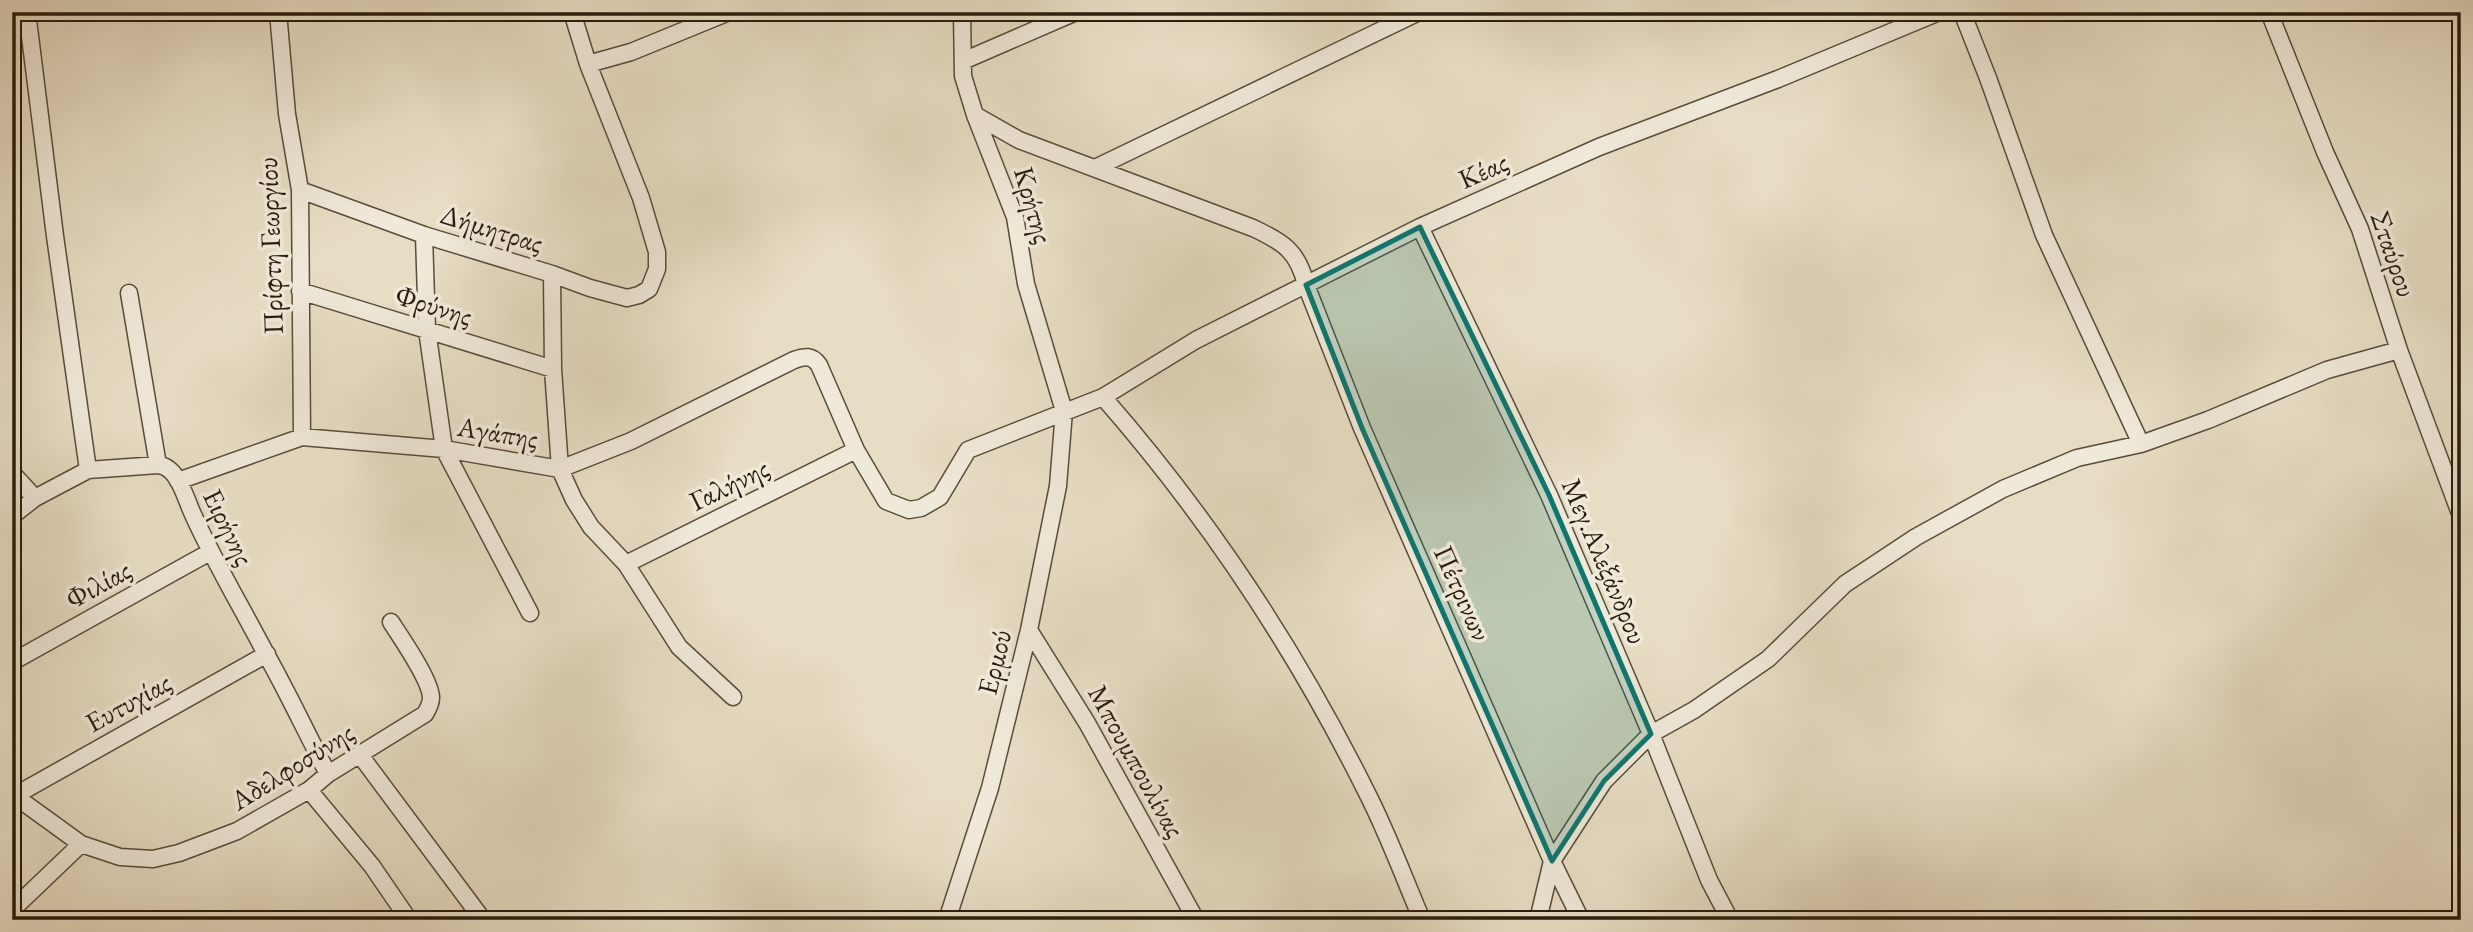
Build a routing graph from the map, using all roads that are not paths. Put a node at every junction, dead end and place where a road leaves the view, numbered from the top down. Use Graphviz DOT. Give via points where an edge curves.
graph roads {
  1 [pos="27,12"];
  2 [pos="278,12"];
  3 [pos="572,12"];
  4 [pos="729,12"];
  5 [pos="962,12"];
  6 [pos="1076,12"];
  7 [pos="1419,12"];
  8 [pos="1939,12"];
  9 [pos="1962,12"];
  10 [pos="2269,12"];
  11 [pos="963,61"];
  12 [pos="589,64"];
  13 [pos="975,114"];
  14 [pos="1095,169"];
  15 [pos="300,190"];
  16 [pos="1420,227"];
  17 [pos="424,235"];
  18 [pos="552,274"];
  19 [pos="1306,285"];
  20 [pos="300,291"];
  21 [pos="129,293"];
  22 [pos="427,330"];
  23 [pos="2399,349"];
  24 [pos="794,360"];
  25 [pos="553,369"];
  26 [pos="1103,397"];
  27 [pos="1064,411"];
  28 [pos="302,437"];
  29 [pos="2141,444"];
  30 [pos="444,449"];
  31 [pos="856,450"];
  32 [pos="158,465"];
  33 [pos="560,469"];
  34 [pos="88,470"];
  35 [pos="12,473"];
  36 [pos="178,481"];
  37 [pos="35,498"];
  38 [pos="12,516"];
  39 [pos="2461,516"];
  40 [pos="210,552"];
  41 [pos="626,564"];
  42 [pos="530,613"];
  43 [pos="391,622"];
  44 [pos="1029,630"];
  45 [pos="267,654"];
  46 [pos="12,662"];
  47 [pos="733,697"];
  48 [pos="1651,734"];
  49 [pos="360,755"];
  50 [pos="327,774"];
  51 [pos="309,790"];
  52 [pos="13,795"];
  53 [pos="81,844"];
  54 [pos="1552,860"];
  55 [pos="12,910"];
  56 [pos="408,920"];
  57 [pos="483,920"];
  58 [pos="947,920"];
  59 [pos="1196,920"];
  60 [pos="1422,920"];
  61 [pos="1538,920"];
  62 [pos="1581,920"];
  63 [pos="1730,920"];
  1 -- 34 [label="street"];
  2 -- 15 [label="street, Πρίφτη Γεωργίου" via="287,114"];
  3 -- 12 [label="street"];
  4 -- 12 [label="street"];
  5 -- 11 [label="street, Κρήτης"];
  6 -- 11 [label="street"];
  7 -- 14 [label="street"];
  8 -- 16 [label="street, Κέας" via="1600,147"];
  9 -- 29 [label="street" via="2044,235"];
  10 -- 23 [label="street, Σταύρου" via="2360,229"];
  11 -- 13 [label="street, Κρήτης"];
  12 -- 18 [label="street, Δήμητρας" via="641,198 657,252 657,269 649,289 627,298"];
  13 -- 14 [label="street, Πέτρινων" via="1019,141"];
  13 -- 27 [label="street, Κρήτης" via="1016,217 1026,284"];
  14 -- 19 [label="street, Πέτρινων" via="1276,239 1301,265"];
  15 -- 17 [label="street, Δήμητρας"];
  15 -- 20 [label="street, Πρίφτη Γεωργίου"];
  16 -- 19 [label="street, Κέας"];
  16 -- 48 [label="street, Μεγ.Αλεξάνδρου" via="1549,495"];
  17 -- 18 [label="street, Δήμητρας"];
  17 -- 22 [label="street"];
  18 -- 25 [label="street"];
  19 -- 26 [label="street, Κέας" via="1196,340"];
  19 -- 54 [label="street, Πέτρινων" via="1362,428"];
  20 -- 22 [label="street, Φρύνης"];
  20 -- 28 [label="street, Πρίφτη Γεωργίου"];
  21 -- 32 [label="street"];
  22 -- 25 [label="street, Φρύνης"];
  22 -- 30 [label="street"];
  23 -- 29 [label="street" via="2327,370"];
  23 -- 39 [label="street, Σταύρου"];
  24 -- 31 [label="street, Κέας" via="807,356 819,365"];
  24 -- 33 [label="street, Αγάπης" via="631,441"];
  25 -- 33 [label="street"];
  26 -- 27 [label="street, Κέας"];
  26 -- 60 [label="street" via="1199,514 1317,698 1368,795"];
  27 -- 31 [label="street, Κέας" via="968,450 940,497 921,509 909,510 886,501"];
  27 -- 44 [label="street, Ερμού" via="1058,486"];
  28 -- 30 [label="street, Αγάπης"];
  28 -- 36 [label="street, Αγάπης"];
  29 -- 48 [label="street" via="2077,458 2003,489 1916,537 1845,584 1768,659"];
  30 -- 33 [label="street, Αγάπης"];
  30 -- 42 [label="street"];
  31 -- 41 [label="street, Γαλήνης"];
  32 -- 34 [label="street"];
  32 -- 36 [label="street, Ειρήνης" via="164,465"];
  33 -- 41 [label="street" via="591,527"];
  34 -- 37 [label="street"];
  35 -- 37 [label="street"];
  36 -- 40 [label="street, Ειρήνης"];
  37 -- 38 [label="street"];
  40 -- 45 [label="street, Ειρήνης"];
  40 -- 46 [label="street, Φιλίας"];
  41 -- 47 [label="street" via="679,647"];
  43 -- 49 [label="street, Αδελφοσύνης" via="416,662 431,700 418,720"];
  44 -- 58 [label="street, Ερμού" via="990,788"];
  44 -- 59 [label="street, Μπουμπουλίνας" via="1087,723"];
  45 -- 50 [label="street, Ειρήνης"];
  45 -- 52 [label="street, Ευτυχίας"];
  48 -- 54 [label="street" via="1604,781"];
  48 -- 63 [label="street, Μεγ.Αλεξάνδρου" via="1709,880"];
  49 -- 50 [label="street, Αδελφοσύνης"];
  49 -- 57 [label="street"];
  50 -- 51 [label="street, Αδελφοσύνης"];
  51 -- 53 [label="street, Αδελφοσύνης" via="237,831 179,853 153,859 120,857"];
  51 -- 56 [label="street" via="372,866"];
  52 -- 53 [label="street, Αδελφοσύνης"];
  53 -- 55 [label="street"];
  54 -- 61 [label="street"];
  54 -- 62 [label="street, Πέτρινων"];
}
